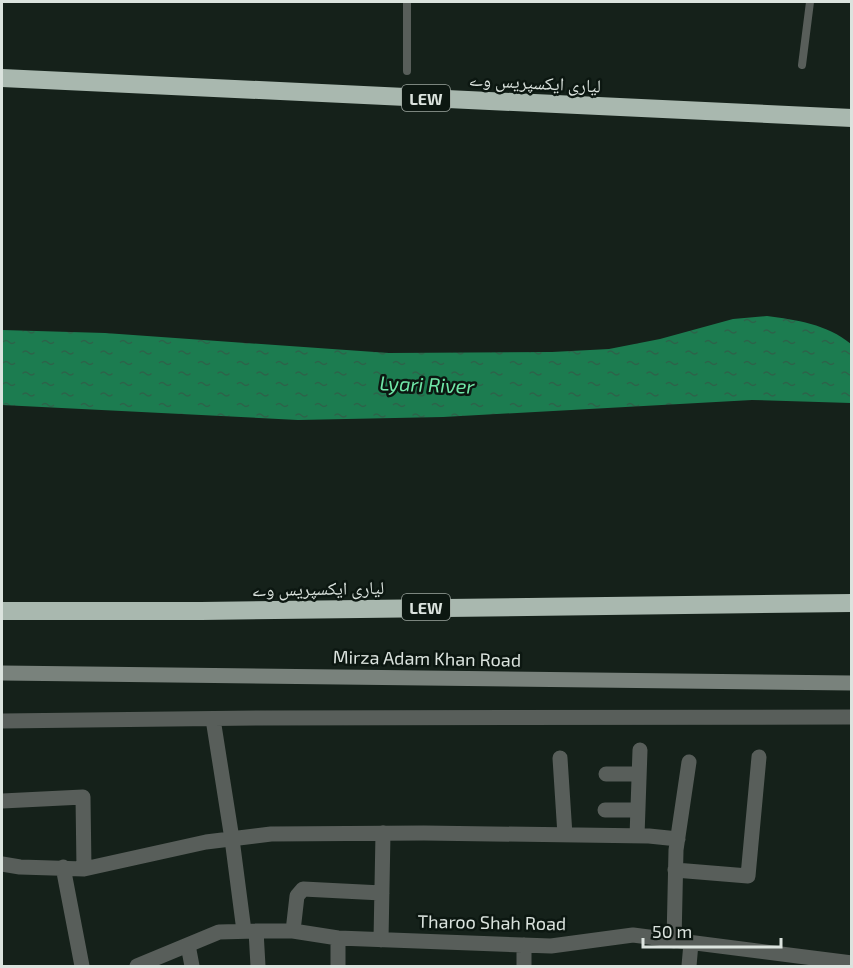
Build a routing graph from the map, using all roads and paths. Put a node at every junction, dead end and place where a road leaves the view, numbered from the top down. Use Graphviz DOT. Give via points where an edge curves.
graph roads {
  1 [pos="407,2"];
  2 [pos="810,2"];
  3 [pos="802,65"];
  4 [pos="407,71"];
  5 [pos="2,78"];
  6 [pos="852,118"];
  7 [pos="852,603"];
  8 [pos="2,611"];
  9 [pos="2,673"];
  10 [pos="852,683"];
  11 [pos="852,717"];
  12 [pos="213,719"];
  13 [pos="2,721"];
  14 [pos="640,750"];
  15 [pos="759,757"];
  16 [pos="560,758"];
  17 [pos="689,762"];
  18 [pos="606,774"];
  19 [pos="639,774"];
  20 [pos="2,801"];
  21 [pos="605,810"];
  22 [pos="638,810"];
  23 [pos="383,833"];
  24 [pos="565,835"];
  25 [pos="637,836"];
  26 [pos="232,839"];
  27 [pos="678,839"];
  28 [pos="2,864"];
  29 [pos="63,867"];
  30 [pos="84,869"];
  31 [pos="675,870"];
  32 [pos="382,893"];
  33 [pos="250,931"];
  34 [pos="293,931"];
  35 [pos="338,938"];
  36 [pos="381,940"];
  37 [pos="674,941"];
  38 [pos="691,943"];
  39 [pos="188,945"];
  40 [pos="524,945"];
  41 [pos="750,950"];
  42 [pos="852,963"];
  43 [pos="82,966"];
  44 [pos="137,966"];
  45 [pos="192,966"];
  46 [pos="258,966"];
  47 [pos="338,966"];
  48 [pos="524,966"];
  49 [pos="689,966"];
  50 [pos="748,966"];
  1 -- 4 [label="lane"];
  2 -- 3 [label="lane"];
  5 -- 6 [label="highway, لیاری ایکسپریس وے / LEW"];
  7 -- 8 [label="highway, لیاری ایکسپریس وے / LEW"];
  9 -- 10 [label="main road, Mirza Adam Khan Road"];
  11 -- 12 [label="street"];
  12 -- 13 [label="street"];
  12 -- 26 [label="street"];
  14 -- 19 [label="street"];
  15 -- 31 [label="street" via="748,876"];
  16 -- 24 [label="street"];
  17 -- 27 [label="street"];
  18 -- 19 [label="street"];
  19 -- 22 [label="street"];
  20 -- 30 [label="street" via="83,797"];
  21 -- 22 [label="street"];
  22 -- 25 [label="street"];
  23 -- 24 [label="street"];
  23 -- 26 [label="street" via="271,834"];
  23 -- 32 [label="street"];
  24 -- 25 [label="street"];
  25 -- 27 [label="street"];
  26 -- 30 [label="street"];
  26 -- 33 [label="street"];
  27 -- 31 [label="street"];
  28 -- 29 [label="street"];
  29 -- 30 [label="street"];
  29 -- 43 [label="street"];
  31 -- 37 [label="street"];
  32 -- 34 [label="street" via="303,889 297,896"];
  32 -- 36 [label="street"];
  33 -- 34 [label="street, Tharoo Shah Road"];
  33 -- 39 [label="street, Tharoo Shah Road" via="219,932"];
  33 -- 46 [label="street"];
  34 -- 35 [label="street, Tharoo Shah Road"];
  35 -- 36 [label="street, Tharoo Shah Road"];
  35 -- 47 [label="street"];
  36 -- 40 [label="street, Tharoo Shah Road"];
  37 -- 38 [label="street, Tharoo Shah Road"];
  37 -- 40 [label="street, Tharoo Shah Road" via="633,935 551,946"];
  38 -- 41 [label="street, Tharoo Shah Road"];
  38 -- 49 [label="street"];
  39 -- 44 [label="street, Tharoo Shah Road"];
  39 -- 45 [label="street"];
  40 -- 48 [label="street"];
  41 -- 42 [label="street, Tharoo Shah Road"];
  41 -- 50 [label="street"];
}
